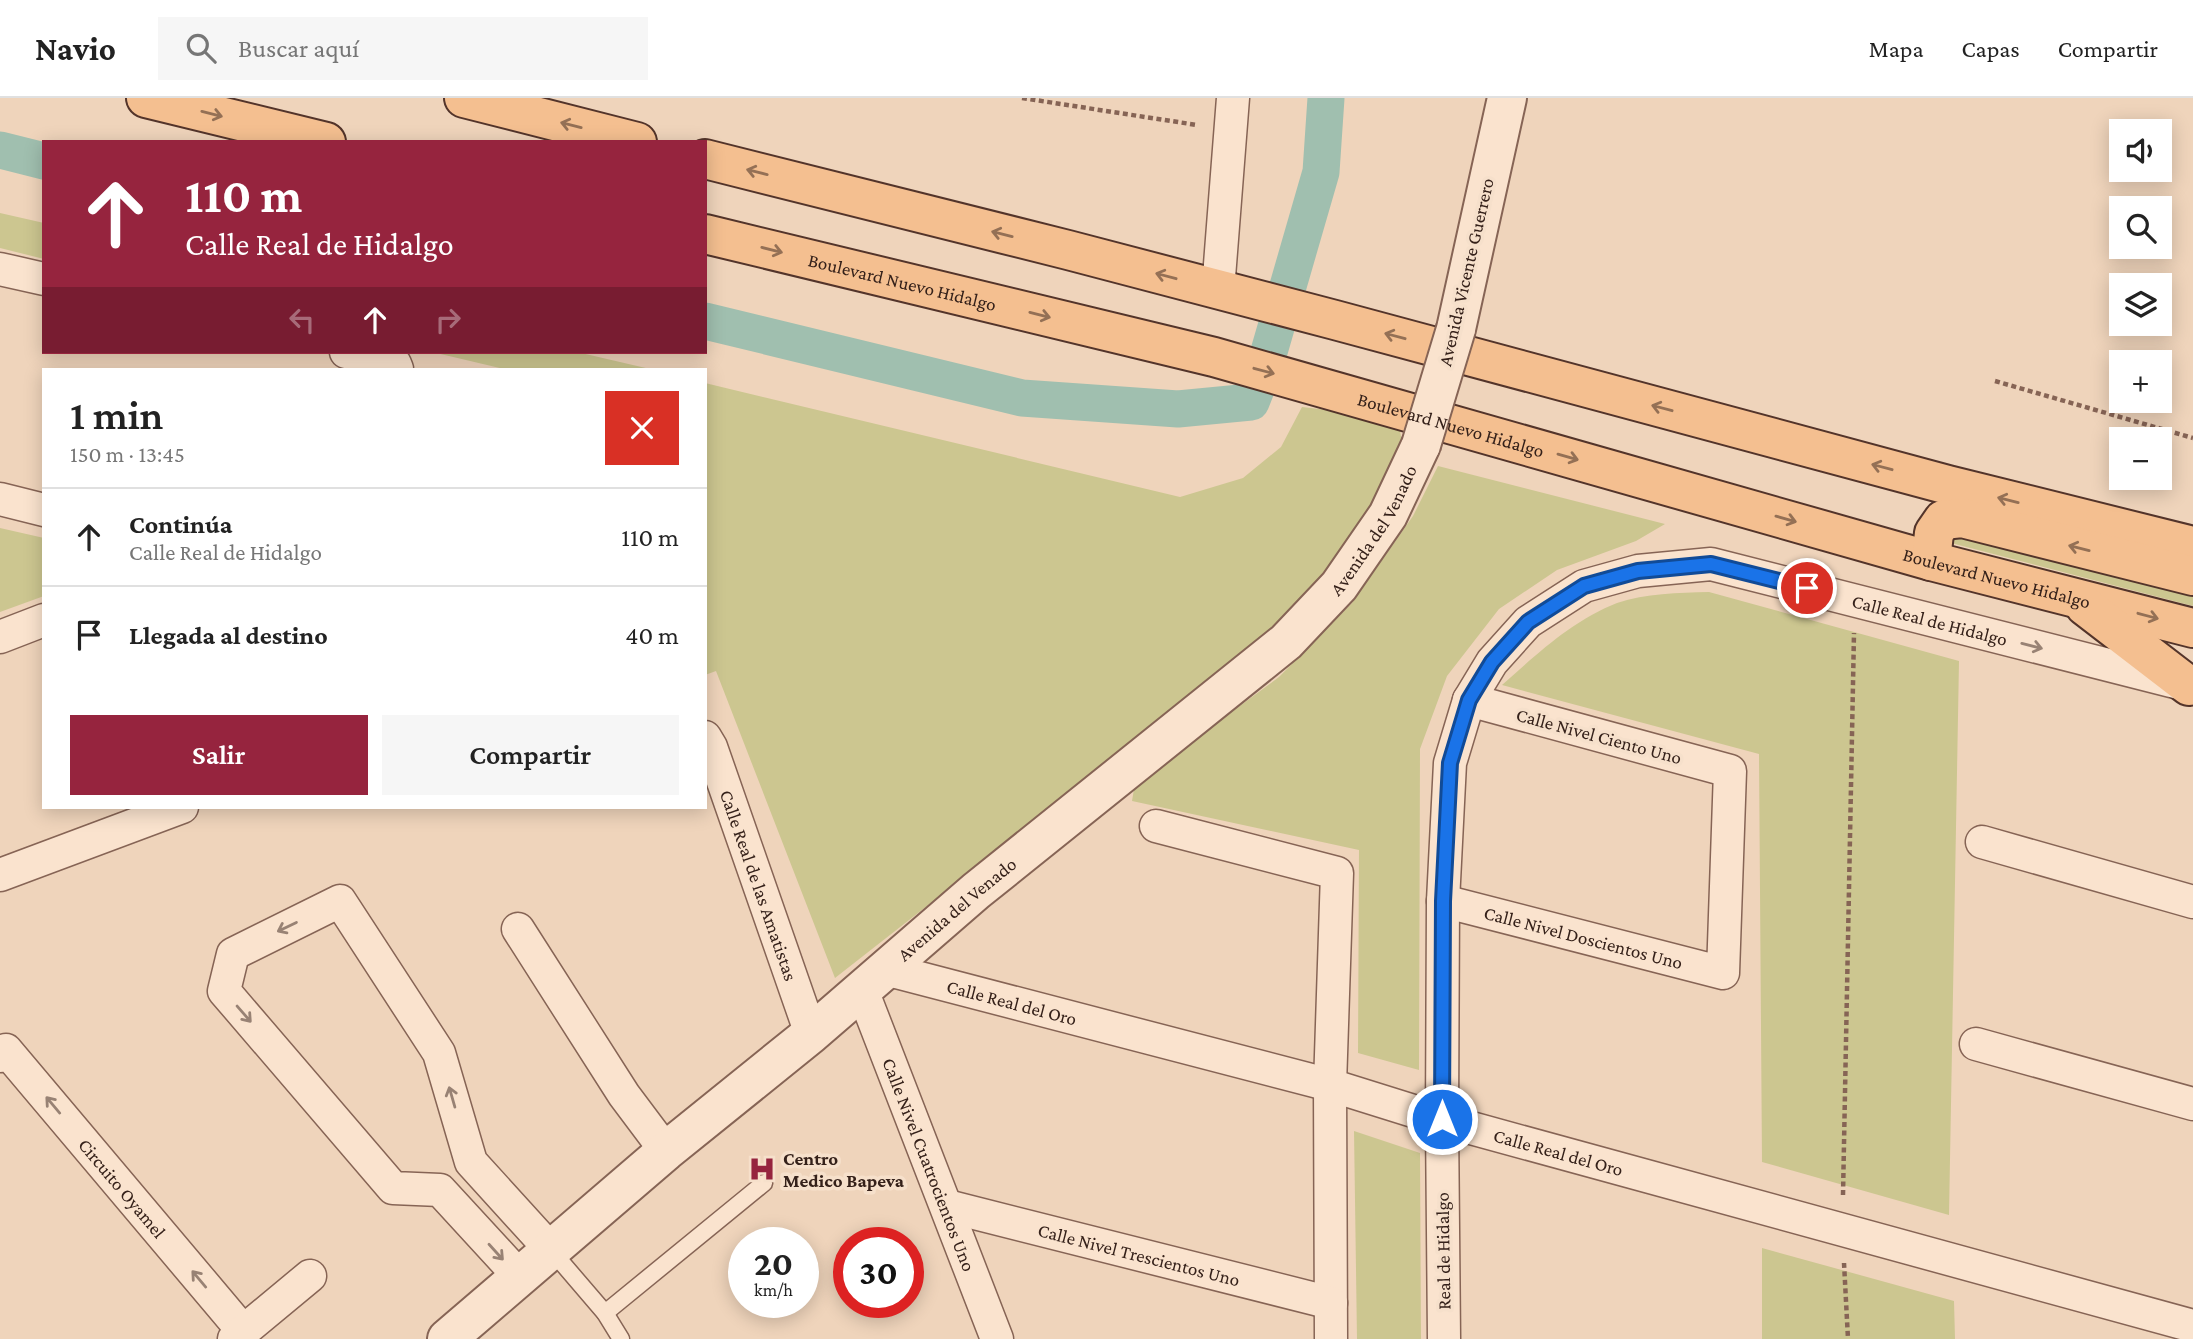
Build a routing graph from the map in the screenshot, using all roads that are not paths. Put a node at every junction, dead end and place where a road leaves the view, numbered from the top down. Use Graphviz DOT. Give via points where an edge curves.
graph roads {
  1 [pos="146,98"];
  2 [pos="464,98"];
  3 [pos="1233,98"];
  4 [pos="1507,98"];
  5 [pos="318,140"];
  6 [pos="629,140"];
  7 [pos="707,160"];
  8 [pos="707,234"];
  9 [pos="0,269"];
  10 [pos="42,279"];
  11 [pos="1218,290"];
  12 [pos="353,354"];
  13 [pos="396,366"];
  14 [pos="1421,445"];
  15 [pos="0,499"];
  16 [pos="42,510"];
  17 [pos="2193,546"];
  18 [pos="1931,561"];
  19 [pos="2193,576"];
  20 [pos="1584,586"];
  21 [pos="2073,596"];
  22 [pos="42,621"];
  23 [pos="2193,628"];
  24 [pos="0,637"];
  25 [pos="2191,687"];
  26 [pos="1469,700"];
  27 [pos="707,740"];
  28 [pos="177,809"];
  29 [pos="1156,826"];
  30 [pos="1982,842"];
  31 [pos="0,875"];
  32 [pos="1443,901"];
  33 [pos="2193,902"];
  34 [pos="518,929"];
  35 [pos="1723,973"];
  36 [pos="874,979"];
  37 [pos="811,1034"];
  38 [pos="1976,1044"];
  39 [pos="0,1056"];
  40 [pos="1330,1084"];
  41 [pos="2193,1104"];
  42 [pos="1442,1119"];
  43 [pos="666,1151"];
  44 [pos="471,1162"];
  45 [pos="764,1183"];
  46 [pos="440,1190"];
  47 [pos="947,1206"];
  48 [pos="551,1250"];
  49 [pos="310,1276"];
  50 [pos="520,1277"];
  51 [pos="1331,1303"];
  52 [pos="605,1313"];
  53 [pos="2193,1326"];
  54 [pos="238,1335"];
  55 [pos="453,1337"];
  56 [pos="1447,1338"];
  57 [pos="621,1339"];
  58 [pos="997,1339"];
  59 [pos="1331,1339"];
  1 -- 5 [label="main road, one-way"];
  6 -- 2 [label="main road, one-way"];
  3 -- 11 [label="street"];
  4 -- 14 [label="street, Avenida Vicente Guerrero, bridge" via="1456,329"];
  11 -- 7 [label="main road, one-way"];
  8 -- 18 [label="main road, Boulevard Nuevo Hidalgo, one-way" via="1214,357"];
  9 -- 10 [label="street"];
  17 -- 11 [label="main road, one-way"];
  12 -- 13 [label="street"];
  14 -- 36 [label="street, Avenida del Venado" via="1388,515 1339,586 1286,642 976,891"];
  15 -- 16 [label="street"];
  19 -- 18 [label="main road, one-way" via="1962,518 1943,520 1934,533"];
  18 -- 21 [label="main road, Boulevard Nuevo Hidalgo"];
  20 -- 25 [label="street, Calle Real de Hidalgo, one-way" via="1638,571 1711,564"];
  20 -- 26 [label="street, Real de Hidalgo" via="1528,622 1492,662"];
  21 -- 23 [label="main road, Boulevard Nuevo Hidalgo, one-way"];
  21 -- 25 [label="main road"];
  22 -- 24 [label="street"];
  26 -- 32 [label="street, Real de Hidalgo" via="1450,763"];
  26 -- 35 [label="street, Calle Nivel Ciento Uno" via="1730,771"];
  27 -- 37 [label="street, Calle Real de las Amatistas"];
  28 -- 31 [label="street"];
  29 -- 40 [label="street" via="1337,873"];
  30 -- 33 [label="street"];
  32 -- 35 [label="street, Calle Nivel Doscientos Uno"];
  32 -- 42 [label="street, Real de Hidalgo"];
  34 -- 43 [label="street" via="624,1095"];
  36 -- 37 [label="street, Avenida del Venado"];
  36 -- 40 [label="street, Calle Real del Oro"];
  36 -- 47 [label="street, Calle Nivel Cuatrocientos Uno"];
  37 -- 43 [label="street, Avenida del Venado"];
  38 -- 41 [label="street"];
  54 -- 39 [label="street, Circuito Oyamel, one-way" via="6,1050"];
  40 -- 42 [label="street, Calle Real del Oro"];
  40 -- 51 [label="street"];
  42 -- 53 [label="street, Calle Real del Oro"];
  42 -- 56 [label="street, Real de Hidalgo"];
  43 -- 48 [label="street, Avenida del Venado"];
  44 -- 46 [label="street"];
  44 -- 46 [label="street, one-way" via="439,1053 340,901 233,954 224,991 393,1188"];
  44 -- 48 [label="street"];
  45 -- 52 [label="lane"];
  46 -- 50 [label="street, one-way"];
  47 -- 51 [label="street, Calle Nivel Trescientos Uno"];
  47 -- 58 [label="street, Calle Nivel Cuatrocientos Uno"];
  48 -- 50 [label="street, Avenida del Venado"];
  48 -- 52 [label="lane"];
  49 -- 54 [label="street, Circuito Oyamel"];
  50 -- 55 [label="street, Avenida del Venado"];
  51 -- 59 [label="street"];
  52 -- 57 [label="lane"];
}
